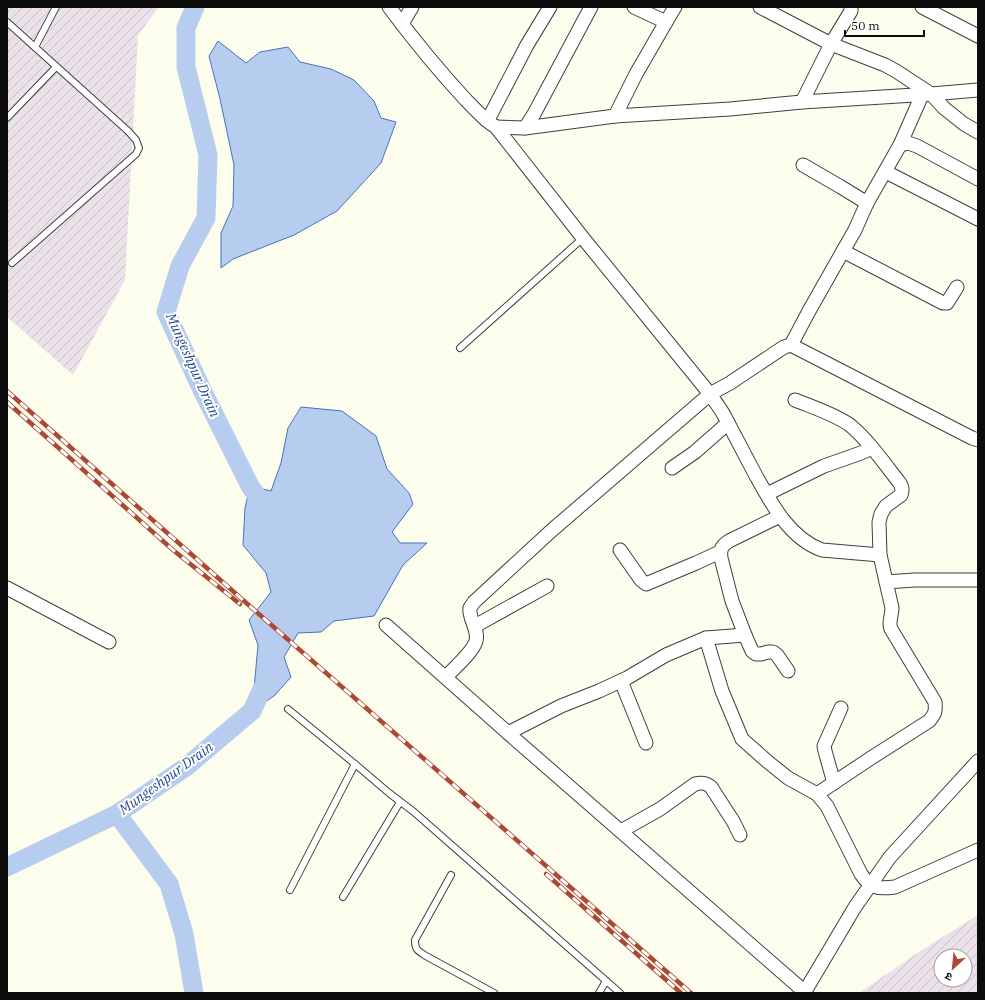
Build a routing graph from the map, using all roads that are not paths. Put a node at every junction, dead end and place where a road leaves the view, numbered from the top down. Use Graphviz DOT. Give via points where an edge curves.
graph roads {
  1 [pos="56,7"];
  2 [pos="389,7"];
  3 [pos="412,7"];
  4 [pos="550,7"];
  5 [pos="591,7"];
  6 [pos="634,7"];
  7 [pos="675,7"];
  8 [pos="760,7"];
  9 [pos="851,7"];
  10 [pos="922,7"];
  11 [pos="7,22"];
  12 [pos="666,22"];
  13 [pos="402,24"];
  14 [pos="978,36"];
  15 [pos="831,44"];
  16 [pos="34,47"];
  17 [pos="56,67"];
  18 [pos="978,90"];
  19 [pos="927,95"];
  20 [pos="802,102"];
  21 [pos="615,116"];
  22 [pos="7,118"];
  23 [pos="491,124"];
  24 [pos="525,128"];
  25 [pos="978,132"];
  26 [pos="900,145"];
  27 [pos="803,165"];
  28 [pos="886,172"];
  29 [pos="978,180"];
  30 [pos="867,203"];
  31 [pos="978,219"];
  32 [pos="583,238"];
  33 [pos="843,251"];
  34 [pos="12,264"];
  35 [pos="957,287"];
  36 [pos="791,345"];
  37 [pos="460,348"];
  38 [pos="710,394"];
  39 [pos="795,400"];
  40 [pos="728,423"];
  41 [pos="978,440"];
  42 [pos="872,448"];
  43 [pos="672,468"];
  44 [pos="767,494"];
  45 [pos="780,516"];
  46 [pos="620,550"];
  47 [pos="720,552"];
  48 [pos="880,555"];
  49 [pos="978,580"];
  50 [pos="886,582"];
  51 [pos="547,586"];
  52 [pos="7,588"];
  53 [pos="386,625"];
  54 [pos="475,626"];
  55 [pos="745,635"];
  56 [pos="706,638"];
  57 [pos="109,642"];
  58 [pos="788,671"];
  59 [pos="446,677"];
  60 [pos="621,681"];
  61 [pos="842,708"];
  62 [pos="288,709"];
  63 [pos="508,733"];
  64 [pos="646,743"];
  65 [pos="978,761"];
  66 [pos="355,764"];
  67 [pos="834,783"];
  68 [pos="817,794"];
  69 [pos="400,802"];
  70 [pos="622,831"];
  71 [pos="740,835"];
  72 [pos="978,850"];
  73 [pos="451,876"];
  74 [pos="871,885"];
  75 [pos="290,890"];
  76 [pos="343,897"];
  77 [pos="606,981"];
  78 [pos="494,993"];
  79 [pos="599,993"];
  80 [pos="620,993"];
  81 [pos="805,993"];
  1 -- 16 [label="lane"];
  2 -- 13 [label="street"];
  3 -- 13 [label="street"];
  4 -- 23 [label="street" via="490,116"];
  5 -- 24 [label="street"];
  6 -- 12 [label="street"];
  7 -- 12 [label="street"];
  8 -- 15 [label="street"];
  9 -- 15 [label="street"];
  10 -- 14 [label="street"];
  11 -- 16 [label="lane"];
  12 -- 21 [label="street"];
  13 -- 23 [label="street" via="455,88"];
  15 -- 19 [label="street" via="885,65 908,78"];
  15 -- 20 [label="street"];
  16 -- 17 [label="lane"];
  17 -- 22 [label="lane"];
  17 -- 34 [label="lane" via="128,131 139,148 136,154"];
  18 -- 19 [label="street"];
  19 -- 20 [label="street"];
  19 -- 25 [label="street"];
  19 -- 26 [label="street"];
  20 -- 21 [label="street"];
  21 -- 24 [label="street"];
  23 -- 24 [label="street"];
  23 -- 32 [label="street"];
  26 -- 28 [label="street"];
  26 -- 29 [label="street" via="908,143 917,146"];
  27 -- 30 [label="street"];
  28 -- 30 [label="street"];
  28 -- 31 [label="street"];
  30 -- 33 [label="street"];
  32 -- 37 [label="lane"];
  32 -- 38 [label="street"];
  33 -- 35 [label="street" via="943,303 947,303"];
  33 -- 36 [label="street"];
  36 -- 38 [label="street"];
  36 -- 41 [label="street"];
  38 -- 40 [label="street"];
  38 -- 54 [label="street" via="551,531 474,602 470,608"];
  39 -- 42 [label="street" via="835,416 850,426"];
  40 -- 43 [label="street"];
  40 -- 44 [label="street"];
  42 -- 44 [label="street" via="824,466"];
  42 -- 48 [label="street" via="902,489 901,495 886,506 881,514"];
  44 -- 45 [label="street"];
  45 -- 47 [label="street" via="729,541 722,546"];
  45 -- 48 [label="street" via="798,536 813,547"];
  46 -- 47 [label="street" via="646,584"];
  47 -- 55 [label="street" via="732,601"];
  48 -- 50 [label="street"];
  49 -- 50 [label="street"];
  50 -- 67 [label="street" via="892,608 889,624 935,702 936,711 928,721"];
  51 -- 54 [label="street"];
  52 -- 57 [label="street"];
  53 -- 59 [label="street"];
  54 -- 59 [label="street" via="477,640 473,648"];
  55 -- 56 [label="street"];
  55 -- 58 [label="street" via="752,651 756,654 773,652"];
  56 -- 60 [label="street" via="666,655"];
  56 -- 68 [label="street" via="722,691 742,739 788,778"];
  59 -- 63 [label="street"];
  60 -- 63 [label="street" via="561,706"];
  60 -- 64 [label="street"];
  61 -- 67 [label="street" via="824,746"];
  62 -- 66 [label="lane"];
  63 -- 70 [label="street"];
  65 -- 74 [label="street" via="890,857"];
  66 -- 69 [label="lane"];
  66 -- 75 [label="lane"];
  67 -- 68 [label="street"];
  68 -- 74 [label="street" via="827,806 861,874"];
  69 -- 76 [label="lane"];
  69 -- 77 [label="lane"];
  70 -- 71 [label="street" via="700,783 712,787"];
  70 -- 81 [label="street"];
  72 -- 74 [label="street" via="895,887 882,888"];
  73 -- 78 [label="lane" via="415,940 415,945 426,956"];
  74 -- 81 [label="street" via="855,907"];
  77 -- 79 [label="lane"];
  77 -- 80 [label="lane"];
}
